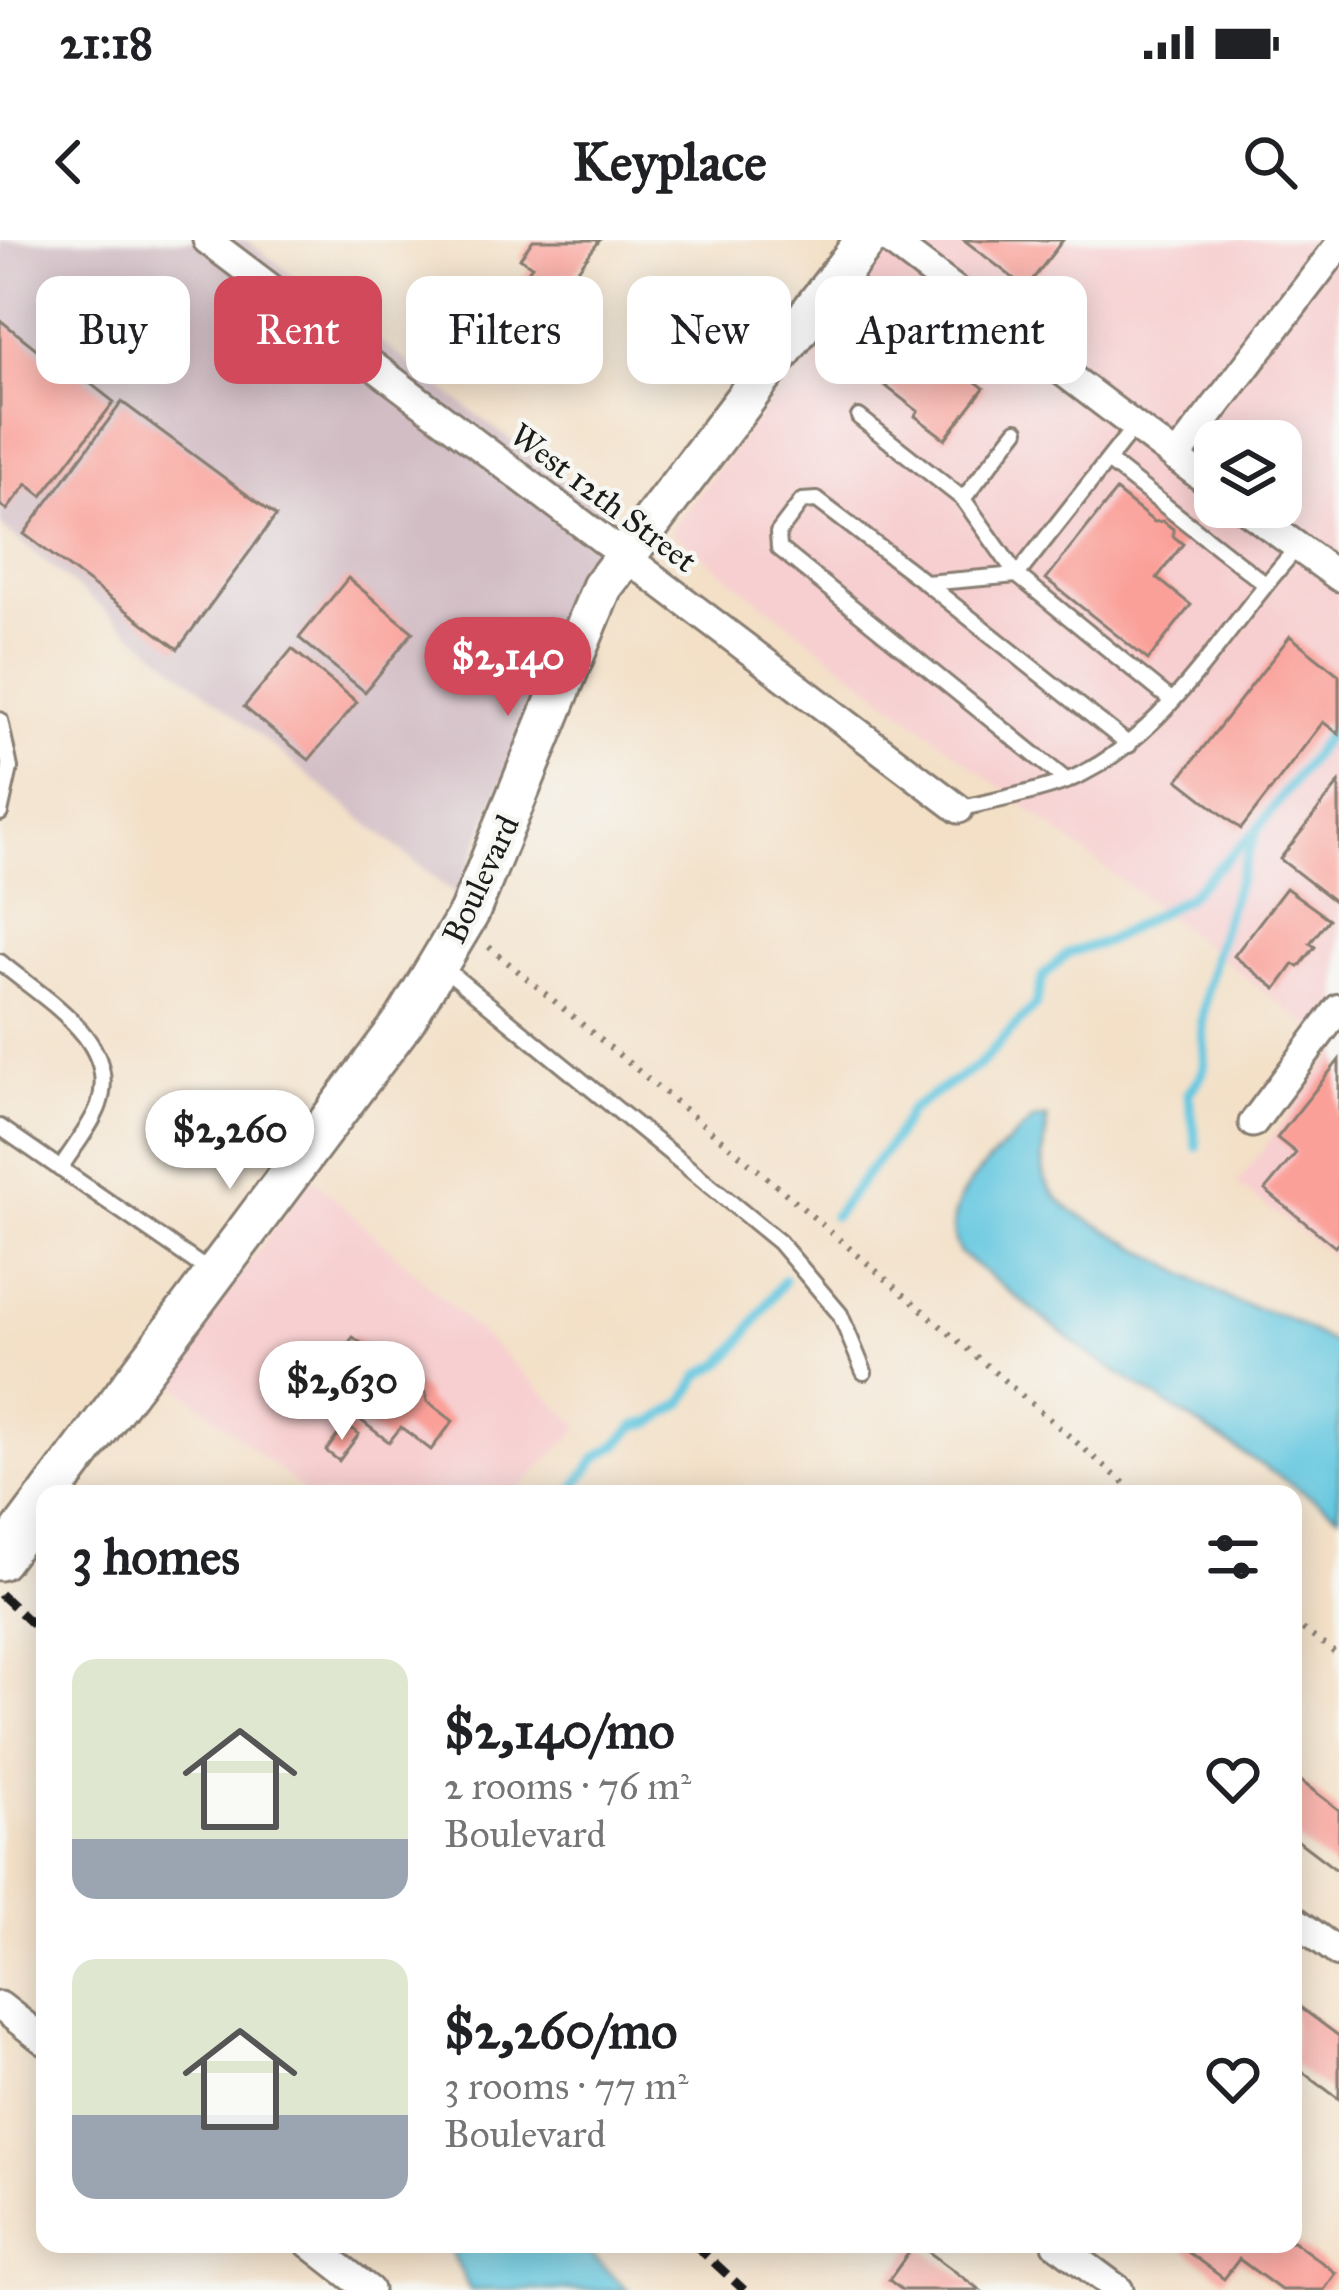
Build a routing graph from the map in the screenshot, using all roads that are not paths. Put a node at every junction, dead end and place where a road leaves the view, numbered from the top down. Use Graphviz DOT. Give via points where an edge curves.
graph roads {
  1 [pos="207,240"];
  2 [pos="866,240"];
  3 [pos="889,240"];
  4 [pos="1339,244"];
  5 [pos="859,416"];
  6 [pos="1134,427"];
  7 [pos="1017,430"];
  8 [pos="1176,458"];
  9 [pos="1108,461"];
  10 [pos="1194,471"];
  11 [pos="963,499"];
  12 [pos="1271,528"];
  13 [pos="1298,548"];
  14 [pos="624,557"];
  15 [pos="1018,575"];
  16 [pos="1339,578"];
  17 [pos="926,583"];
  18 [pos="1265,584"];
  19 [pos="1172,700"];
  20 [pos="0,720"];
  21 [pos="1129,745"];
  22 [pos="1067,781"];
  23 [pos="959,808"];
  24 [pos="0,813"];
  25 [pos="0,962"];
  26 [pos="440,964"];
  27 [pos="1339,1008"];
  28 [pos="1253,1123"];
  29 [pos="0,1126"];
  30 [pos="60,1169"];
  31 [pos="214,1275"];
  32 [pos="864,1372"];
  33 [pos="56,1485"];
  34 [pos="36,1512"];
  35 [pos="0,1560"];
  36 [pos="1302,1926"];
  37 [pos="1339,1953"];
  38 [pos="0,2006"];
  39 [pos="36,2034"];
  40 [pos="322,2253"];
  41 [pos="1069,2253"];
  42 [pos="369,2290"];
  43 [pos="1119,2290"];
  1 -- 14 [label="street, West 12th Street"];
  2 -- 14 [label="main road, Boulevard"];
  3 -- 6 [label="street"];
  4 -- 8 [label="street"];
  5 -- 11 [label="lane"];
  6 -- 8 [label="street"];
  6 -- 9 [label="lane"];
  7 -- 11 [label="lane"];
  8 -- 10 [label="street"];
  9 -- 15 [label="lane"];
  9 -- 18 [label="lane"];
  11 -- 15 [label="lane"];
  12 -- 13 [label="street"];
  13 -- 16 [label="street"];
  13 -- 18 [label="lane"];
  14 -- 23 [label="street, West 12th Street"];
  14 -- 26 [label="main road, Boulevard" via="602,587"];
  15 -- 17 [label="lane"];
  15 -- 19 [label="lane"];
  17 -- 21 [label="lane"];
  17 -- 22 [label="lane" via="817,500 802,501 778,533 779,548"];
  18 -- 19 [label="lane"];
  19 -- 21 [label="lane"];
  20 -- 24 [label="lane" via="10,767"];
  21 -- 22 [label="lane"];
  22 -- 23 [label="lane"];
  25 -- 30 [label="lane" via="90,1039 103,1070 99,1105"];
  26 -- 31 [label="main road, Boulevard"];
  26 -- 32 [label="lane" via="779,1242 840,1314"];
  27 -- 28 [label="street"];
  29 -- 30 [label="lane"];
  30 -- 31 [label="lane"];
  31 -- 33 [label="main road, Boulevard"];
  34 -- 35 [label="main road, Boulevard"];
  36 -- 37 [label="street"];
  38 -- 39 [label="street"];
  40 -- 42 [label="street"];
  41 -- 43 [label="street"];
}
